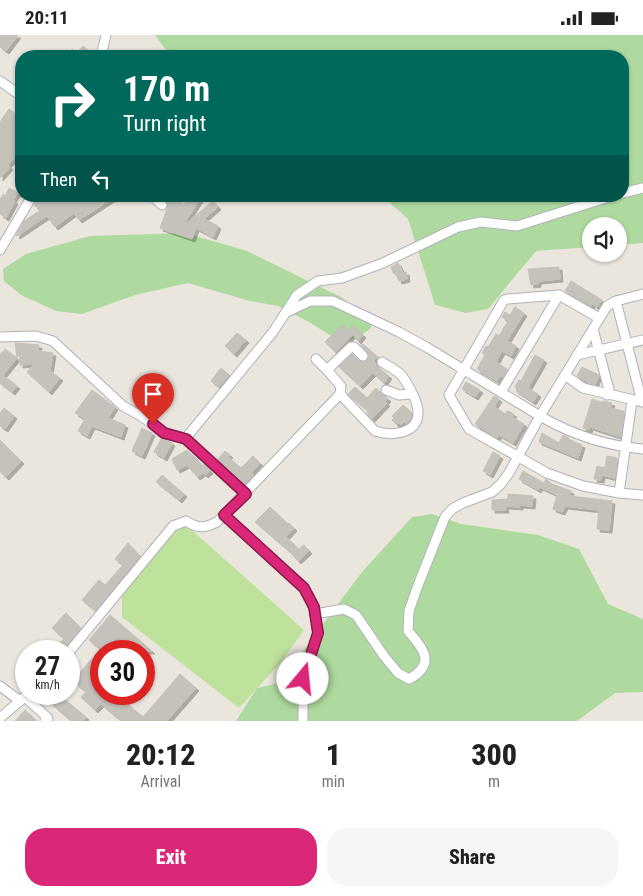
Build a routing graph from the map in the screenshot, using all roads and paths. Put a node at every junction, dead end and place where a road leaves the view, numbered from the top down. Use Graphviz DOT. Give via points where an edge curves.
graph roads {
  1 [pos="106,35"];
  2 [pos="103,50"];
  3 [pos="0,81"];
  4 [pos="15,92"];
  5 [pos="643,188"];
  6 [pos="629,191"];
  7 [pos="28,202"];
  8 [pos="159,202"];
  9 [pos="593,202"];
  10 [pos="162,205"];
  11 [pos="0,250"];
  12 [pos="643,294"];
  13 [pos="559,295"];
  14 [pos="616,301"];
  15 [pos="286,313"];
  16 [pos="599,318"];
  17 [pos="593,329"];
  18 [pos="0,337"];
  19 [pos="643,340"];
  20 [pos="628,343"];
  21 [pos="598,350"];
  22 [pos="577,355"];
  23 [pos="363,356"];
  24 [pos="316,359"];
  25 [pos="382,362"];
  26 [pos="465,369"];
  27 [pos="327,370"];
  28 [pos="565,375"];
  29 [pos="386,390"];
  30 [pos="501,392"];
  31 [pos="340,394"];
  32 [pos="412,394"];
  33 [pos="608,395"];
  34 [pos="632,401"];
  35 [pos="643,402"];
  36 [pos="540,416"];
  37 [pos="186,439"];
  38 [pos="625,446"];
  39 [pos="643,449"];
  40 [pos="518,458"];
  41 [pos="619,493"];
  42 [pos="246,494"];
  43 [pos="643,495"];
  44 [pos="224,515"];
  45 [pos="315,614"];
  46 [pos="79,640"];
  47 [pos="0,686"];
  48 [pos="15,693"];
  49 [pos="15,705"];
  50 [pos="33,705"];
  51 [pos="2,716"];
  52 [pos="13,721"];
  53 [pos="45,721"];
  54 [pos="303,721"];
  1 -- 2 [label="street"];
  3 -- 4 [label="street"];
  5 -- 6 [label="street"];
  7 -- 11 [label="street"];
  8 -- 10 [label="street"];
  9 -- 15 [label="street" via="518,225 481,222 458,227 383,263 342,278 318,281 297,295"];
  12 -- 14 [label="street"];
  13 -- 16 [label="street"];
  13 -- 26 [label="street" via="504,301"];
  13 -- 30 [label="street"];
  14 -- 16 [label="street" via="607,306"];
  14 -- 20 [label="street"];
  15 -- 26 [label="street" via="310,301 333,301 399,332"];
  15 -- 37 [label="street"];
  16 -- 17 [label="street"];
  17 -- 21 [label="street"];
  17 -- 22 [label="street"];
  18 -- 37 [label="street" via="36,336 53,341 123,406 164,433"];
  19 -- 20 [label="street"];
  20 -- 21 [label="street"];
  20 -- 35 [label="street"];
  21 -- 22 [label="street"];
  21 -- 33 [label="street"];
  22 -- 28 [label="street"];
  23 -- 27 [label="street" via="351,347"];
  24 -- 27 [label="street"];
  25 -- 32 [label="street" via="402,376"];
  26 -- 30 [label="street"];
  26 -- 40 [label="street" via="449,395 469,429"];
  27 -- 31 [label="street" via="341,385"];
  28 -- 33 [label="street" via="583,388"];
  28 -- 36 [label="street"];
  29 -- 32 [label="street" via="400,395"];
  30 -- 36 [label="street"];
  31 -- 32 [label="street" via="374,431 390,435 402,433 415,422 418,413"];
  31 -- 42 [label="street"];
  33 -- 34 [label="street"];
  34 -- 35 [label="street"];
  34 -- 38 [label="street"];
  36 -- 38 [label="street" via="594,439"];
  36 -- 40 [label="street"];
  37 -- 42 [label="street"];
  38 -- 39 [label="street"];
  38 -- 41 [label="street"];
  40 -- 41 [label="street" via="583,486"];
  40 -- 45 [label="street" via="496,489 457,506 442,522 410,611 408,631 426,656 424,667 417,675 409,679 398,673 356,615 344,609"];
  41 -- 43 [label="street"];
  42 -- 44 [label="street"];
  44 -- 45 [label="street" via="304,588"];
  44 -- 46 [label="street" via="217,522 203,527 186,521 174,526"];
  45 -- 54 [label="street" via="318,633 303,679"];
  47 -- 48 [label="street"];
  49 -- 51 [label="street"];
  50 -- 53 [label="street" via="48,718"];
  51 -- 52 [label="street"];
}
